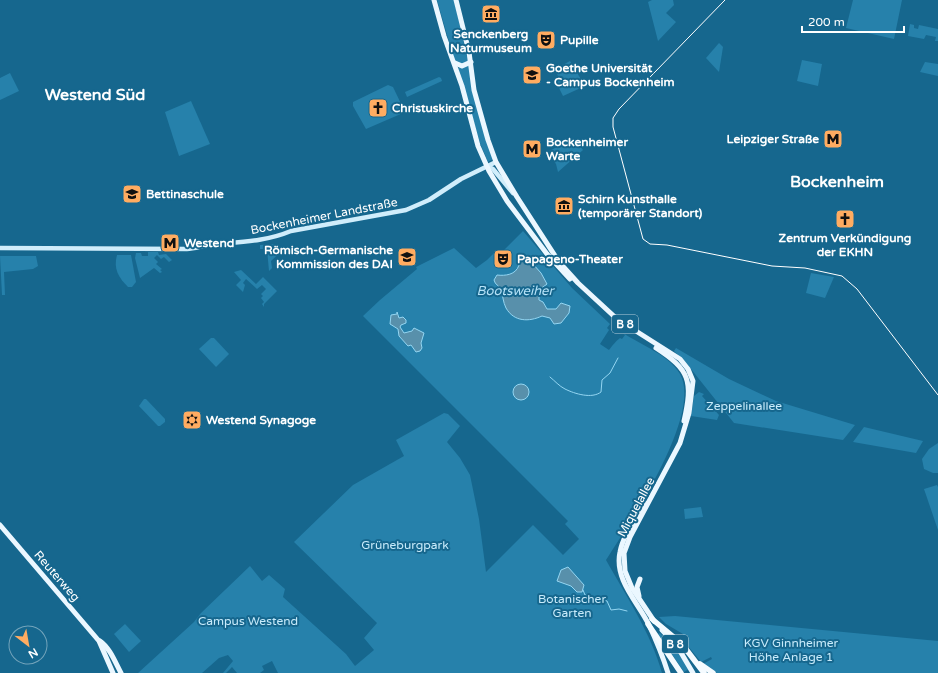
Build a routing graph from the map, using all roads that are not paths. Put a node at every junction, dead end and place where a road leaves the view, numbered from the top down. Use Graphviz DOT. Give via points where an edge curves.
graph roads {
  1 [pos="434,0"];
  2 [pos="456,0"];
  3 [pos="454,62"];
  4 [pos="471,62"];
  5 [pos="496,162"];
  6 [pos="487,166"];
  7 [pos="517,197"];
  8 [pos="0,248"];
  9 [pos="690,381"];
  10 [pos="0,525"];
  11 [pos="626,575"];
  12 [pos="641,601"];
  13 [pos="650,621"];
  14 [pos="99,641"];
  15 [pos="694,659"];
  16 [pos="113,673"];
  17 [pos="121,673"];
  18 [pos="668,673"];
  19 [pos="681,673"];
  20 [pos="694,673"];
  21 [pos="704,673"];
  22 [pos="712,673"];
  1 -- 3 [label="main road, B 8"];
  2 -- 4 [label="main road, B 8"];
  3 -- 4 [label="main road" via="462,66"];
  3 -- 6 [label="main road, B 8" via="478,146"];
  4 -- 5 [label="main road, B 8" via="474,90"];
  5 -- 6 [label="main road, Bockenheimer Landstraße"];
  5 -- 7 [label="main road, B 8"];
  6 -- 7 [label="main road" via="493,169"];
  6 -- 8 [label="main road, Bockenheimer Landstraße" via="429,200 406,210 291,231 276,237 187,249"];
  6 -- 9 [label="main road, B 8" via="507,201 547,254 576,286 616,321 672,359"];
  7 -- 9 [label="main road, B 8" via="559,262 578,283 622,322 683,362 690,373"];
  9 -- 11 [label="main road, Miquelallee / B 8" via="689,413 680,443 625,549 623,558"];
  9 -- 13 [label="main road, Miquelallee / B 8" via="685,415 674,449 624,540 620,552 619,565 622,576"];
  10 -- 14 [label="main road, Reuterweg"];
  11 -- 12 [label="main road, Miquelallee / B 8"];
  11 -- 12 [label="main road" via="633,580 640,579 637,587"];
  12 -- 13 [label="main road, Miquelallee / B 8"];
  13 -- 15 [label="highway" via="674,636"];
  13 -- 18 [label="main road, Miquelallee / B 8"];
  13 -- 19 [label="highway"];
  13 -- 20 [label="main road, Miquelallee / B 8" via="677,646"];
  14 -- 16 [label="main road"];
  14 -- 17 [label="main road, Reuterweg" via="108,650"];
  15 -- 21 [label="highway"];
  15 -- 22 [label="highway"];
}
